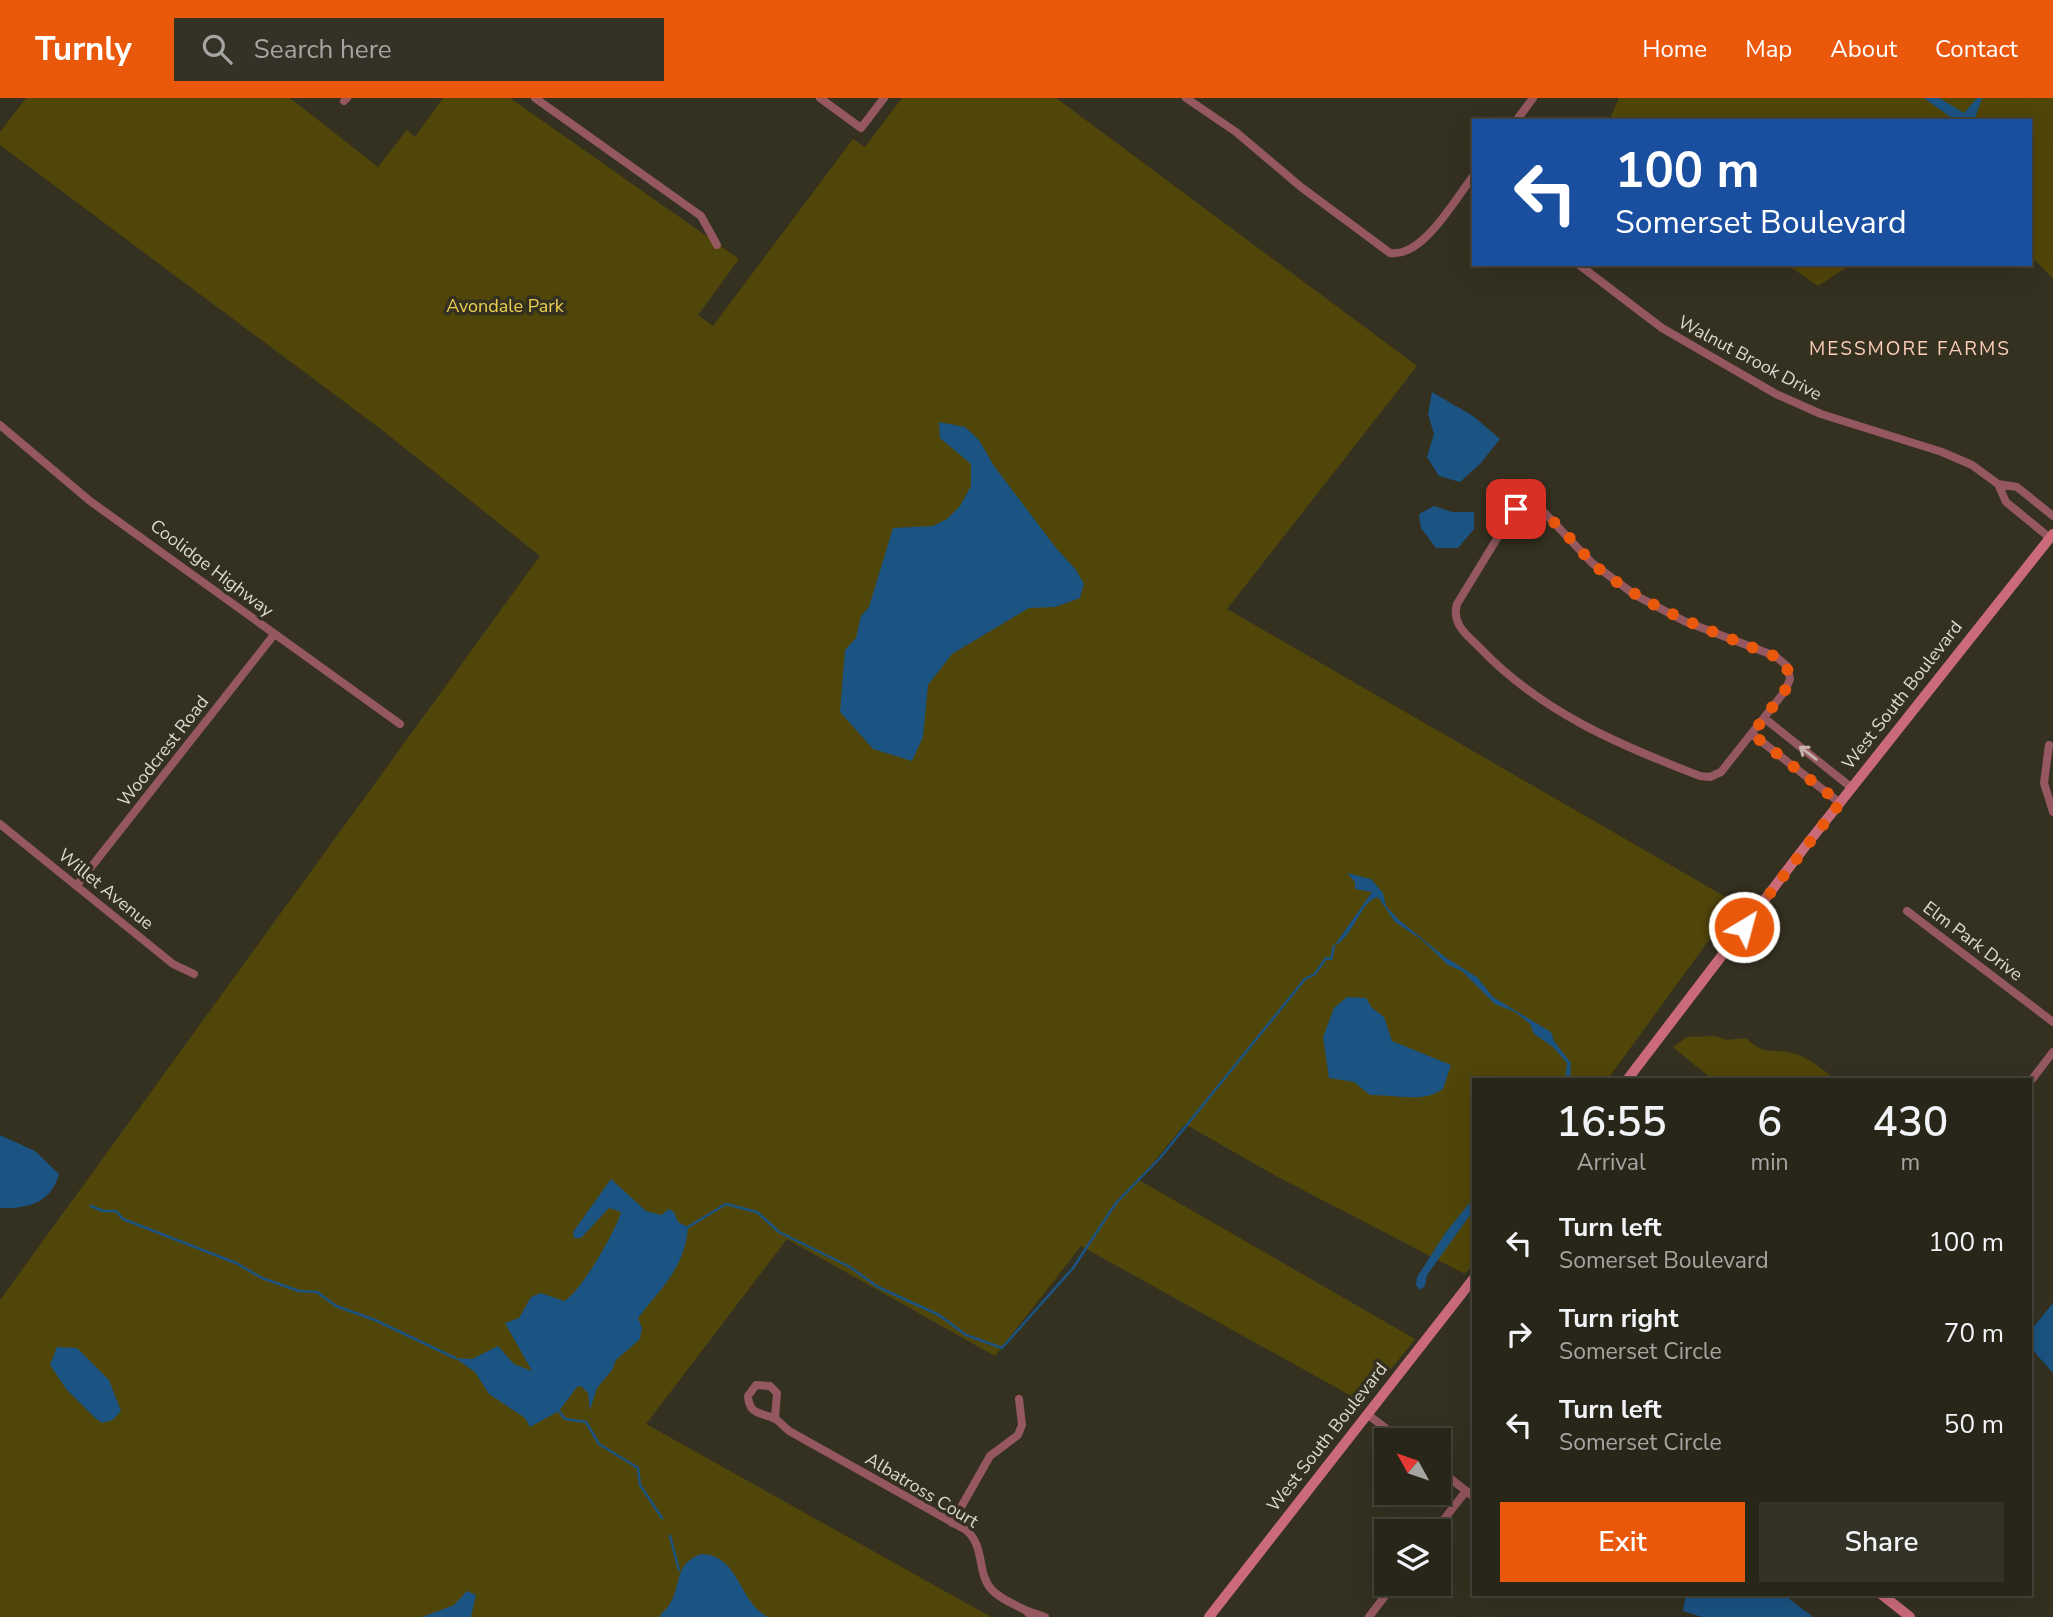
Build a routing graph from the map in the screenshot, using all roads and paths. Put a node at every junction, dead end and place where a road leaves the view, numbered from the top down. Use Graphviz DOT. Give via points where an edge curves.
graph roads {
  1 [pos="535,98"];
  2 [pos="820,98"];
  3 [pos="884,98"];
  4 [pos="1186,98"];
  5 [pos="1533,98"];
  6 [pos="1517,119"];
  7 [pos="1472,179"];
  8 [pos="717,245"];
  9 [pos="1581,266"];
  10 [pos="0,425"];
  11 [pos="4,434"];
  12 [pos="1997,484"];
  13 [pos="2033,500"];
  14 [pos="2022,515"];
  15 [pos="2053,516"];
  16 [pos="2051,536"];
  17 [pos="273,636"];
  18 [pos="1764,719"];
  19 [pos="400,724"];
  20 [pos="1752,734"];
  21 [pos="2049,745"];
  22 [pos="1852,788"];
  23 [pos="1840,803"];
  24 [pos="2053,812"];
  25 [pos="0,824"];
  26 [pos="77,886"];
  27 [pos="1907,911"];
  28 [pos="194,974"];
  29 [pos="2053,1023"];
  30 [pos="2053,1052"];
  31 [pos="1630,1078"];
  32 [pos="2032,1079"];
  33 [pos="1472,1279"];
  34 [pos="1019,1398"];
  35 [pos="1367,1414"];
  36 [pos="775,1418"];
  37 [pos="1385,1428"];
  38 [pos="1451,1479"];
  39 [pos="1470,1494"];
  40 [pos="1446,1519"];
  41 [pos="952,1522"];
  42 [pos="1385,1596"];
  43 [pos="1884,1596"];
  44 [pos="1025,1610"];
  45 [pos="1032,1617"];
  46 [pos="1045,1617"];
  47 [pos="1209,1617"];
  48 [pos="1369,1617"];
  49 [pos="1910,1617"];
  1 -- 8 [label="street" via="701,216"];
  2 -- 3 [label="street" via="861,128"];
  4 -- 7 [label="street" via="1390,253 1406,253 1419,244"];
  5 -- 6 [label="street"];
  9 -- 12 [label="street, Walnut Brook Drive" via="1678,339 1776,394 1843,422 1958,458"];
  10 -- 11 [label="street, Coolidge Highway"];
  11 -- 17 [label="street, Coolidge Highway"];
  12 -- 13 [label="street, Walnut Brook Drive" via="2017,488"];
  12 -- 14 [label="street, Walnut Brook Drive" via="2006,502"];
  13 -- 14 [label="street"];
  13 -- 15 [label="street, Walnut Brook Drive"];
  14 -- 16 [label="street, Walnut Brook Drive"];
  16 -- 22 [label="main road, West South Boulevard"];
  17 -- 19 [label="street, Coolidge Highway"];
  17 -- 26 [label="street, Woodcrest Road"];
  18 -- 20 [label="street"];
  18 -- 20 [label="street" via="1789,685 1789,670 1780,659 1668,614 1635,595 1592,563 1542,510 1523,506 1511,514 1455,609 1460,628 1502,670 1576,723 1700,776 1721,772"];
  22 -- 18 [label="street, one-way"];
  20 -- 23 [label="street"];
  21 -- 24 [label="street" via="2045,782"];
  22 -- 23 [label="main road, West South Boulevard"];
  23 -- 31 [label="main road, West South Boulevard"];
  25 -- 26 [label="street, Willet Avenue"];
  26 -- 28 [label="street, Willet Avenue" via="173,964"];
  27 -- 29 [label="street, Elm Park Drive"];
  30 -- 32 [label="street"];
  33 -- 35 [label="main road, West South Boulevard"];
  34 -- 41 [label="street" via="1022,1425 1018,1435 990,1457"];
  35 -- 37 [label="street"];
  35 -- 47 [label="main road, West South Boulevard"];
  36 -- 36 [label="street, Albatross Court" via="749,1406 749,1391 756,1385 766,1384 777,1393"];
  36 -- 41 [label="street, Albatross Court" via="791,1432"];
  38 -- 39 [label="street"];
  39 -- 40 [label="street"];
  41 -- 44 [label="street, Albatross Court" via="978,1544 992,1591"];
  42 -- 48 [label="street"];
  43 -- 49 [label="main road"];
  44 -- 45 [label="street, Albatross Court"];
  44 -- 46 [label="street, Albatross Court"];
}
